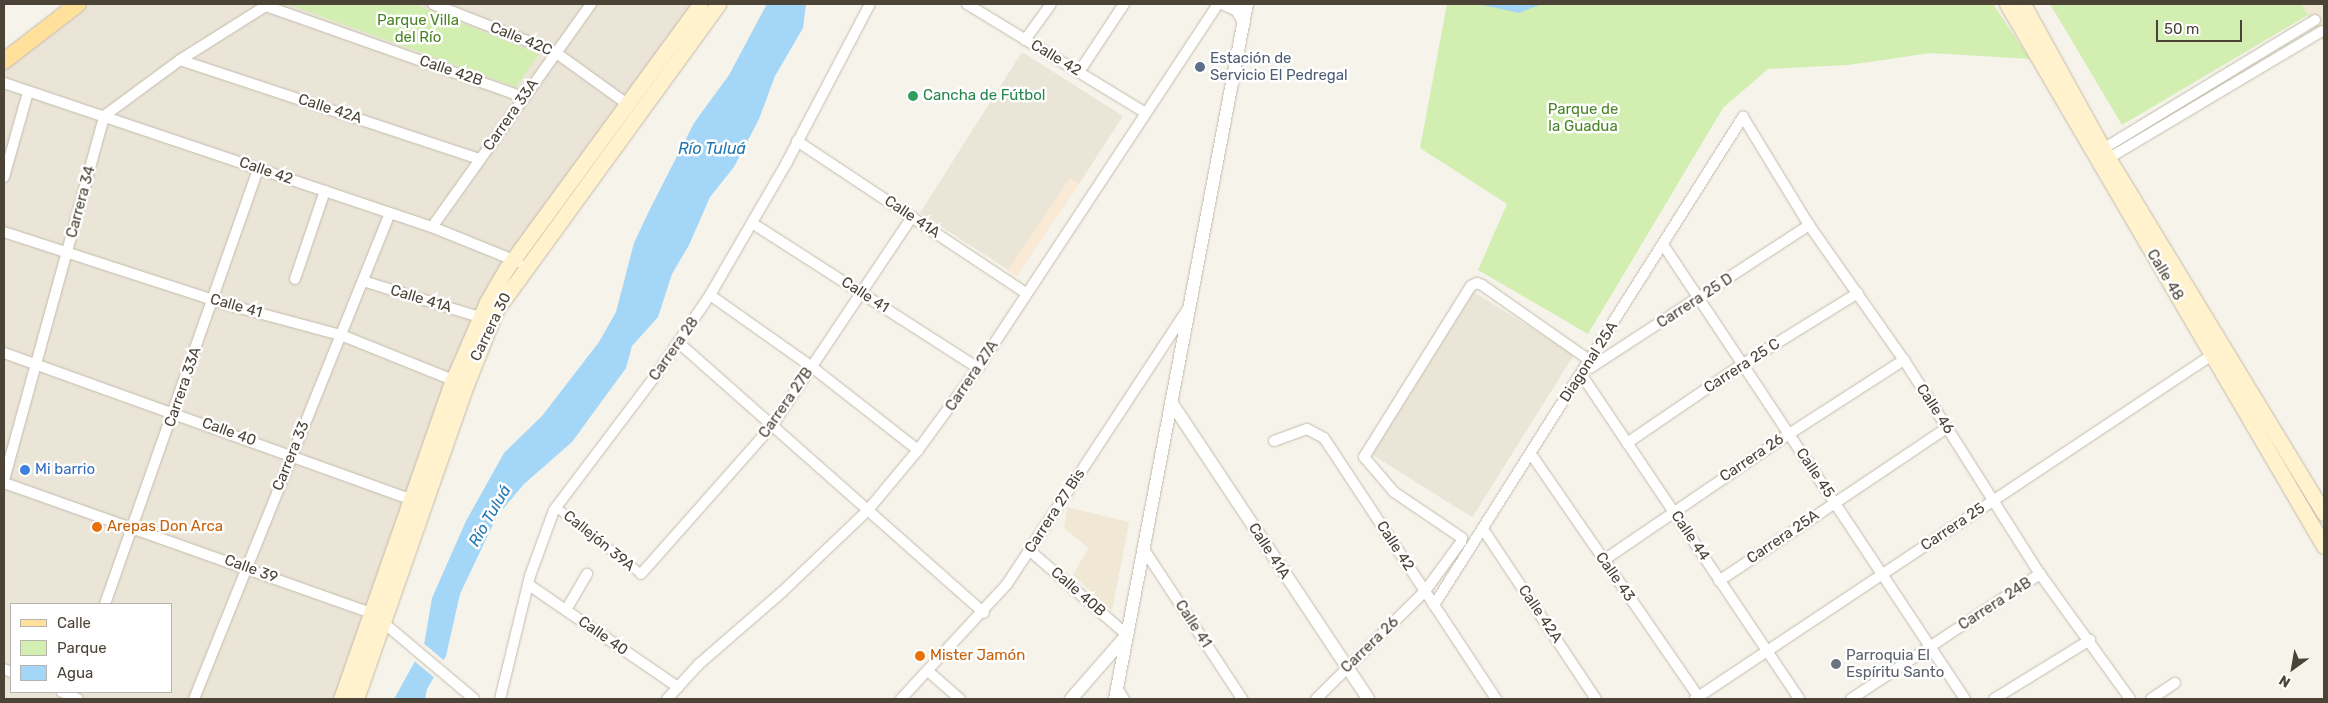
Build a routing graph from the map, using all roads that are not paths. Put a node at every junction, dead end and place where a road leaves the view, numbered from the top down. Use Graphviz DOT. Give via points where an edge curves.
graph roads {
  1 [pos="78,4"];
  2 [pos="433,4"];
  3 [pos="591,4"];
  4 [pos="700,4"];
  5 [pos="718,4"];
  6 [pos="870,4"];
  7 [pos="1051,4"];
  8 [pos="1124,4"];
  9 [pos="1247,4"];
  10 [pos="2006,4"];
  11 [pos="2023,4"];
  12 [pos="267,5"];
  13 [pos="973,5"];
  14 [pos="1220,5"];
  15 [pos="2315,20"];
  16 [pos="1244,22"];
  17 [pos="2322,31"];
  18 [pos="1026,40"];
  19 [pos="555,52"];
  20 [pos="180,60"];
  21 [pos="4,61"];
  22 [pos="1079,72"];
  23 [pos="7,87"];
  24 [pos="28,92"];
  25 [pos="523,97"];
  26 [pos="636,100"];
  27 [pos="1144,112"];
  28 [pos="104,116"];
  29 [pos="1742,117"];
  30 [pos="797,141"];
  31 [pos="2102,156"];
  32 [pos="480,158"];
  33 [pos="258,169"];
  34 [pos="4,177"];
  35 [pos="325,191"];
  36 [pos="390,213"];
  37 [pos="912,217"];
  38 [pos="752,223"];
  39 [pos="1809,226"];
  40 [pos="432,227"];
  41 [pos="4,232"];
  42 [pos="1664,246"];
  43 [pos="68,252"];
  44 [pos="520,263"];
  45 [pos="295,278"];
  46 [pos="363,281"];
  47 [pos="861,293"];
  48 [pos="1026,293"];
  49 [pos="1858,293"];
  50 [pos="710,295"];
  51 [pos="1699,299"];
  52 [pos="213,300"];
  53 [pos="1189,307"];
  54 [pos="479,317"];
  55 [pos="342,335"];
  56 [pos="679,343"];
  57 [pos="4,353"];
  58 [pos="2212,355"];
  59 [pos="1904,360"];
  60 [pos="1593,362"];
  61 [pos="34,364"];
  62 [pos="1743,364"];
  63 [pos="812,367"];
  64 [pos="978,368"];
  65 [pos="1581,374"];
  66 [pos="459,382"];
  67 [pos="1171,402"];
  68 [pos="174,413"];
  69 [pos="772,426"];
  70 [pos="1947,428"];
  71 [pos="1789,434"];
  72 [pos="1274,441"];
  73 [pos="1627,442"];
  74 [pos="918,450"];
  75 [pos="291,454"];
  76 [pos="1530,454"];
  77 [pos="4,482"];
  78 [pos="1994,499"];
  79 [pos="418,502"];
  80 [pos="1834,502"];
  81 [pos="556,507"];
  82 [pos="868,510"];
  83 [pos="1674,512"];
  84 [pos="2324,513"];
  85 [pos="132,528"];
  86 [pos="1483,529"];
  87 [pos="2324,546"];
  88 [pos="1143,548"];
  89 [pos="1030,550"];
  90 [pos="1604,560"];
  91 [pos="247,567"];
  92 [pos="587,574"];
  93 [pos="641,574"];
  94 [pos="2040,574"];
  95 [pos="1882,575"];
  96 [pos="1720,580"];
  97 [pos="528,585"];
  98 [pos="1425,591"];
  99 [pos="105,603"];
  100 [pos="1434,605"];
  101 [pos="566,610"];
  102 [pos="984,613"];
  103 [pos="377,618"];
  104 [pos="1127,635"];
  105 [pos="2090,640"];
  106 [pos="1930,647"];
  107 [pos="1767,652"];
  108 [pos="1346,667"];
  109 [pos="929,672"];
  110 [pos="2175,683"];
  111 [pos="678,687"];
  112 [pos="1116,694"];
  113 [pos="194,699"];
  114 [pos="341,699"];
  115 [pos="356,699"];
  116 [pos="474,699"];
  117 [pos="500,699"];
  118 [pos="667,699"];
  119 [pos="901,699"];
  120 [pos="960,699"];
  121 [pos="1071,699"];
  122 [pos="1124,699"];
  123 [pos="1242,699"];
  124 [pos="1316,699"];
  125 [pos="1368,699"];
  126 [pos="1496,699"];
  127 [pos="1596,699"];
  128 [pos="1698,699"];
  129 [pos="1799,699"];
  130 [pos="1851,699"];
  131 [pos="1965,699"];
  132 [pos="1994,699"];
  133 [pos="2130,699"];
  134 [pos="2151,699"];
  1 -- 21 [label="main road"];
  2 -- 19 [label="street, Calle 42C"];
  3 -- 19 [label="street, Carrera 33A"];
  4 -- 26 [label="main road, Carrera 30"];
  5 -- 26 [label="main road, Carrera 30"];
  6 -- 30 [label="street, Carrera 28"];
  7 -- 18 [label="street"];
  8 -- 22 [label="street"];
  9 -- 16 [label="street"];
  10 -- 31 [label="main road, Calle 48"];
  11 -- 31 [label="main road, Calle 48"];
  12 -- 20 [label="street"];
  12 -- 25 [label="street, Calle 42B"];
  13 -- 18 [label="street, Calle 42"];
  14 -- 16 [label="street" via="1237,10"];
  14 -- 27 [label="street, Carrera 27A"];
  15 -- 31 [label="street"];
  16 -- 53 [label="street"];
  17 -- 31 [label="street"];
  18 -- 22 [label="street, Calle 42"];
  19 -- 25 [label="street, Carrera 33A"];
  19 -- 26 [label="street, Calle 42C"];
  20 -- 28 [label="street"];
  20 -- 32 [label="street, Calle 42A"];
  22 -- 27 [label="street, Calle 42"];
  23 -- 24 [label="street, Calle 42"];
  24 -- 28 [label="street, Calle 42"];
  24 -- 34 [label="street"];
  25 -- 32 [label="street, Carrera 33A"];
  26 -- 44 [label="main road, Carrera 30"];
  27 -- 48 [label="street, Carrera 27A"];
  28 -- 33 [label="street, Calle 42"];
  28 -- 43 [label="street, Carrera 34"];
  29 -- 39 [label="street, Calle 46"];
  29 -- 42 [label="street, Diagonal 25A"];
  30 -- 37 [label="street, Calle 41A"];
  30 -- 38 [label="street, Carrera 28"];
  31 -- 58 [label="main road, Calle 48"];
  31 -- 84 [label="main road, Calle 48"];
  32 -- 40 [label="street, Carrera 33A"];
  33 -- 35 [label="street, Calle 42"];
  33 -- 52 [label="street, Carrera 33A"];
  35 -- 36 [label="street, Calle 42"];
  35 -- 45 [label="street"];
  36 -- 40 [label="street, Calle 42"];
  36 -- 46 [label="street, Carrera 33"];
  37 -- 47 [label="street, Carrera 27B"];
  37 -- 48 [label="street, Calle 41A"];
  38 -- 47 [label="street, Calle 41"];
  38 -- 50 [label="street, Carrera 28"];
  39 -- 49 [label="street, Calle 46"];
  39 -- 51 [label="street, Carrera 25 D"];
  40 -- 44 [label="street, Calle 42"];
  41 -- 43 [label="street, Calle 41"];
  42 -- 51 [label="street, Calle 45"];
  42 -- 60 [label="street, Diagonal 25A"];
  43 -- 52 [label="street, Calle 41"];
  43 -- 61 [label="street, Carrera 34"];
  44 -- 54 [label="main road, Carrera 30"];
  44 -- 66 [label="main road, Carrera 30"];
  46 -- 54 [label="street, Calle 41A"];
  46 -- 55 [label="street, Carrera 33"];
  47 -- 63 [label="street, Carrera 27B"];
  47 -- 64 [label="street, Calle 41"];
  48 -- 64 [label="street, Carrera 27A"];
  49 -- 59 [label="street, Calle 46"];
  49 -- 62 [label="street, Carrera 25 C"];
  50 -- 56 [label="street, Carrera 28"];
  50 -- 63 [label="street"];
  51 -- 60 [label="street, Carrera 25 D"];
  51 -- 62 [label="street, Calle 45"];
  52 -- 55 [label="street, Calle 41"];
  52 -- 68 [label="street, Carrera 33A"];
  53 -- 67 [label="street"];
  53 -- 89 [label="street, Carrera 27 Bis"];
  54 -- 66 [label="main road, Carrera 30"];
  55 -- 66 [label="street, Calle 41"];
  55 -- 75 [label="street, Carrera 33"];
  56 -- 69 [label="street"];
  56 -- 81 [label="street, Carrera 28"];
  57 -- 61 [label="street, Calle 40"];
  58 -- 78 [label="street, Carrera 25"];
  58 -- 87 [label="main road, Calle 48"];
  59 -- 70 [label="street, Calle 46"];
  59 -- 71 [label="street, Carrera 26"];
  60 -- 65 [label="street, Diagonal 25A"];
  60 -- 98 [label="street, Carrera 26" via="1482,286 1477,283 1471,286 1364,457 1394,492 1462,538"];
  61 -- 68 [label="street, Calle 40"];
  61 -- 77 [label="street, Carrera 34"];
  62 -- 71 [label="street, Calle 45"];
  62 -- 73 [label="street, Carrera 25 C"];
  63 -- 69 [label="street, Carrera 27B"];
  63 -- 74 [label="street"];
  64 -- 74 [label="street, Carrera 27A"];
  65 -- 73 [label="street, Calle 44"];
  65 -- 76 [label="street, Diagonal 25A"];
  66 -- 79 [label="main road, Carrera 30"];
  67 -- 88 [label="street"];
  67 -- 108 [label="street, Calle 41A"];
  68 -- 75 [label="street, Calle 40"];
  68 -- 85 [label="street, Carrera 33A"];
  69 -- 82 [label="street"];
  69 -- 93 [label="street, Carrera 27B"];
  70 -- 78 [label="street, Calle 46"];
  70 -- 80 [label="street, Carrera 25A"];
  71 -- 80 [label="street, Calle 45"];
  71 -- 83 [label="street, Carrera 26"];
  72 -- 98 [label="street, Calle 42" via="1307,429 1320,433"];
  73 -- 83 [label="street, Calle 44"];
  74 -- 82 [label="street, Carrera 27A"];
  75 -- 79 [label="street, Calle 40"];
  75 -- 91 [label="street, Carrera 33"];
  76 -- 86 [label="street, Diagonal 25A"];
  76 -- 90 [label="street, Calle 43"];
  77 -- 85 [label="street, Calle 39"];
  78 -- 94 [label="street, Calle 46"];
  78 -- 95 [label="street, Carrera 25"];
  79 -- 103 [label="main road, Carrera 30"];
  80 -- 95 [label="street, Calle 45"];
  80 -- 96 [label="street, Carrera 25A"];
  81 -- 93 [label="street, Callejón 39A"];
  81 -- 97 [label="street, Carrera 28" via="539,546"];
  82 -- 102 [label="street"];
  82 -- 111 [label="street, Carrera 27A"];
  83 -- 90 [label="street, Carrera 26"];
  83 -- 96 [label="street, Calle 44"];
  85 -- 91 [label="street, Calle 39"];
  85 -- 99 [label="street, Carrera 33A"];
  86 -- 100 [label="street, Diagonal 25A"];
  86 -- 127 [label="street, Calle 42A"];
  88 -- 104 [label="street"];
  88 -- 123 [label="street, Calle 41"];
  89 -- 102 [label="street, Carrera 27 Bis"];
  89 -- 104 [label="street, Calle 40B"];
  90 -- 128 [label="street, Calle 43"];
  91 -- 103 [label="street, Calle 39"];
  91 -- 113 [label="street, Carrera 33"];
  92 -- 101 [label="street"];
  94 -- 105 [label="street, Calle 46"];
  94 -- 106 [label="street, Carrera 24B"];
  95 -- 106 [label="street, Calle 45"];
  95 -- 107 [label="street, Carrera 25"];
  96 -- 107 [label="street, Calle 44"];
  97 -- 101 [label="street, Calle 40"];
  97 -- 117 [label="street, Carrera 28"];
  98 -- 100 [label="street, Calle 42"];
  98 -- 108 [label="street, Carrera 26"];
  100 -- 126 [label="street, Calle 42"];
  101 -- 111 [label="street, Calle 40"];
  102 -- 109 [label="street, Carrera 27 Bis"];
  103 -- 114 [label="main road, Carrera 30"];
  103 -- 115 [label="main road, Carrera 30"];
  103 -- 116 [label="street, Calle 39"];
  104 -- 112 [label="street"];
  104 -- 121 [label="street"];
  105 -- 132 [label="street"];
  105 -- 133 [label="street, Calle 46"];
  106 -- 130 [label="street, Carrera 24B"];
  106 -- 131 [label="street, Calle 45"];
  107 -- 128 [label="street, Carrera 25"];
  107 -- 129 [label="street, Calle 44"];
  108 -- 124 [label="street, Carrera 26"];
  108 -- 125 [label="street, Calle 41A"];
  109 -- 119 [label="street, Carrera 27 Bis"];
  109 -- 120 [label="street"];
  110 -- 134 [label="street"];
  111 -- 118 [label="street, Carrera 27A"];
  112 -- 122 [label="street"];
}
